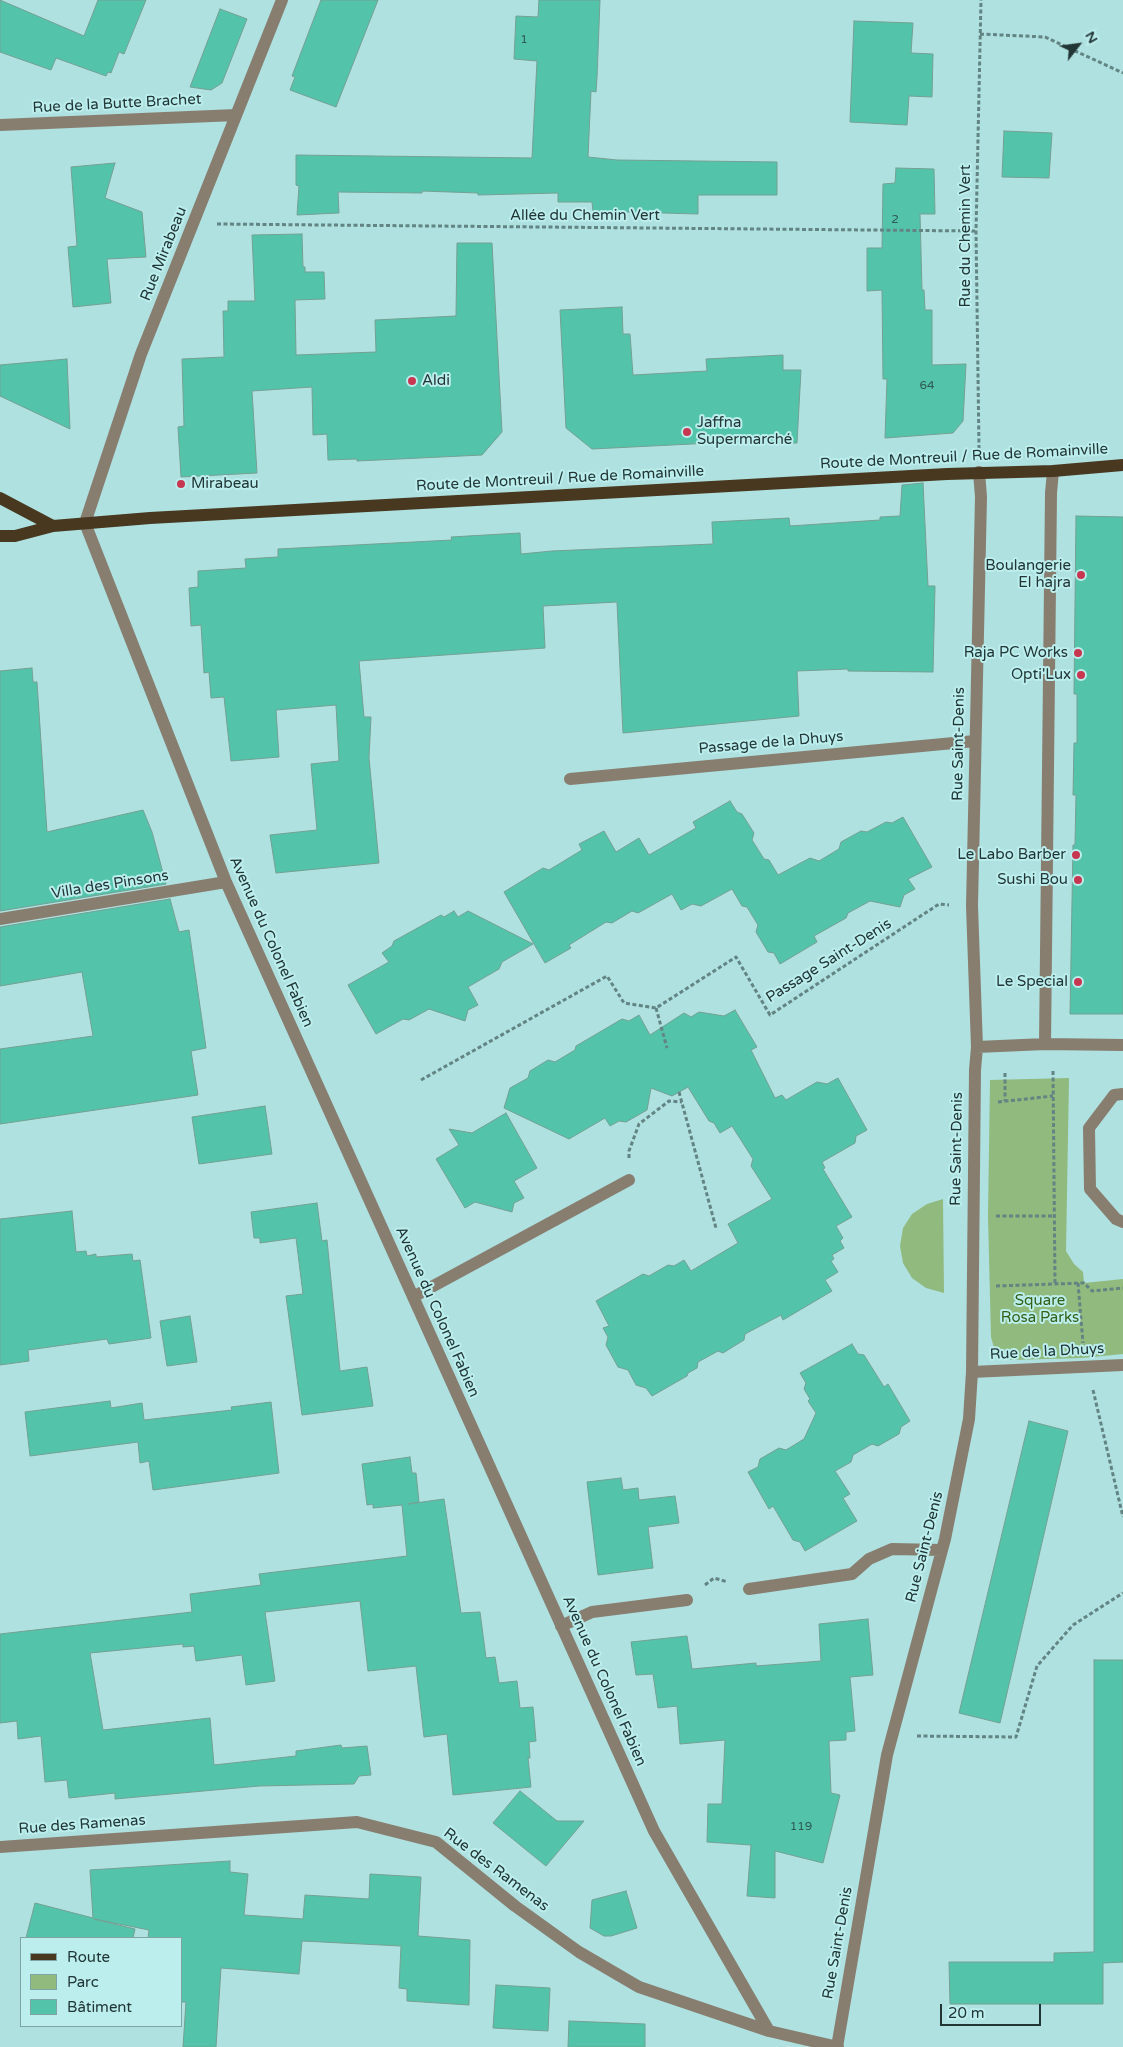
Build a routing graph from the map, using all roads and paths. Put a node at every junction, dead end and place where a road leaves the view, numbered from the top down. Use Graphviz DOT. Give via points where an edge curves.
graph roads {
  1 [pos="282,0"];
  2 [pos="981,0"];
  3 [pos="980,34"];
  4 [pos="1123,73"];
  5 [pos="236,115"];
  6 [pos="0,125"];
  7 [pos="194,224"];
  8 [pos="976,231"];
  9 [pos="1123,465"];
  10 [pos="1053,471"];
  11 [pos="979,472"];
  12 [pos="0,498"];
  13 [pos="85,523"];
  14 [pos="53,526"];
  15 [pos="0,536"];
  16 [pos="975,741"];
  17 [pos="570,778"];
  18 [pos="226,882"];
  19 [pos="972,906"];
  20 [pos="0,919"];
  21 [pos="656,1008"];
  22 [pos="1045,1044"];
  23 [pos="1123,1045"];
  24 [pos="977,1047"];
  25 [pos="667,1048"];
  26 [pos="1053,1071"];
  27 [pos="1005,1072"];
  28 [pos="421,1080"];
  29 [pos="679,1092"];
  30 [pos="1123,1094"];
  31 [pos="1053,1096"];
  32 [pos="1005,1101"];
  33 [pos="682,1102"];
  34 [pos="990,1103"];
  35 [pos="629,1180"];
  36 [pos="988,1216"];
  37 [pos="1054,1216"];
  38 [pos="1123,1222"];
  39 [pos="716,1228"];
  40 [pos="1078,1283"];
  41 [pos="1056,1284"];
  42 [pos="972,1287"];
  43 [pos="1123,1288"];
  44 [pos="413,1297"];
  45 [pos="1123,1365"];
  46 [pos="1089,1366"];
  47 [pos="972,1372"];
  48 [pos="1123,1518"];
  49 [pos="942,1550"];
  50 [pos="749,1589"];
  51 [pos="1123,1593"];
  52 [pos="687,1600"];
  53 [pos="561,1626"];
  54 [pos="892,1735"];
  55 [pos="0,1847"];
  56 [pos="769,2031"];
  57 [pos="838,2047"];
  1 -- 5 [label="street, Rue Mirabeau"];
  2 -- 3 [label="path, Rue du Chemin Vert"];
  3 -- 4 [label="path" via="1045,37"];
  3 -- 8 [label="path, Rue du Chemin Vert"];
  5 -- 6 [label="street, Rue de la Butte Brachet"];
  5 -- 7 [label="street, Rue Mirabeau"];
  7 -- 8 [label="path, Allée du Chemin Vert"];
  7 -- 13 [label="street, Rue Mirabeau" via="141,354"];
  8 -- 11 [label="path, Rue du Chemin Vert"];
  9 -- 10 [label="main road, Route de Montreuil / Rue de Romainville"];
  10 -- 11 [label="main road, Route de Montreuil / Rue de Romainville"];
  10 -- 22 [label="street"];
  11 -- 13 [label="main road, Route de Montreuil / Rue de Romainville"];
  11 -- 16 [label="street, Rue Saint-Denis"];
  12 -- 14 [label="main road"];
  13 -- 14 [label="main road, Route de Montreuil / Rue de Romainville"];
  13 -- 18 [label="street, Avenue du Colonel Fabien"];
  14 -- 15 [label="main road, Route de Montreuil / Rue de Romainville" via="15,536"];
  16 -- 17 [label="street, Passage de la Dhuys"];
  16 -- 19 [label="street, Rue Saint-Denis"];
  18 -- 20 [label="street, Villa des Pinsons"];
  18 -- 44 [label="street, Avenue du Colonel Fabien"];
  19 -- 21 [label="path, Passage Saint-Denis" via="939,904 770,1015 736,957"];
  19 -- 24 [label="street, Rue Saint-Denis"];
  21 -- 25 [label="path"];
  21 -- 28 [label="path" via="624,1003 607,976"];
  22 -- 23 [label="street"];
  22 -- 24 [label="street"];
  24 -- 42 [label="street, Rue Saint-Denis" via="974,1070"];
  26 -- 31 [label="path"];
  27 -- 32 [label="path"];
  29 -- 33 [label="path"];
  30 -- 38 [label="street" via="1114,1095 1089,1128 1090,1188 1116,1219"];
  31 -- 32 [label="path"];
  31 -- 37 [label="path"];
  32 -- 34 [label="path"];
  33 -- 35 [label="path" via="669,1100 639,1124 629,1150"];
  33 -- 39 [label="path"];
  35 -- 44 [label="street"];
  36 -- 37 [label="path"];
  37 -- 41 [label="path"];
  40 -- 41 [label="path"];
  40 -- 43 [label="path" via="1084,1283 1092,1291"];
  40 -- 46 [label="path" via="1083,1349"];
  41 -- 42 [label="path"];
  42 -- 47 [label="street, Rue Saint-Denis"];
  44 -- 53 [label="street, Avenue du Colonel Fabien"];
  45 -- 46 [label="street, Rue de la Dhuys"];
  46 -- 47 [label="street, Rue de la Dhuys"];
  46 -- 48 [label="path"];
  47 -- 49 [label="street, Rue Saint-Denis" via="969,1419"];
  49 -- 50 [label="street" via="892,1549 868,1559 852,1574"];
  49 -- 54 [label="street, Rue Saint-Denis"];
  50 -- 52 [label="path" via="714,1578"];
  51 -- 54 [label="path" via="1073,1625 1037,1666 1016,1737"];
  52 -- 53 [label="street" via="592,1612"];
  53 -- 56 [label="street, Avenue du Colonel Fabien" via="654,1831"];
  54 -- 57 [label="street, Rue Saint-Denis"];
  55 -- 56 [label="street, Rue des Ramenas" via="357,1822 436,1842 515,1906 579,1952 639,1987"];
  56 -- 57 [label="street"];
}
